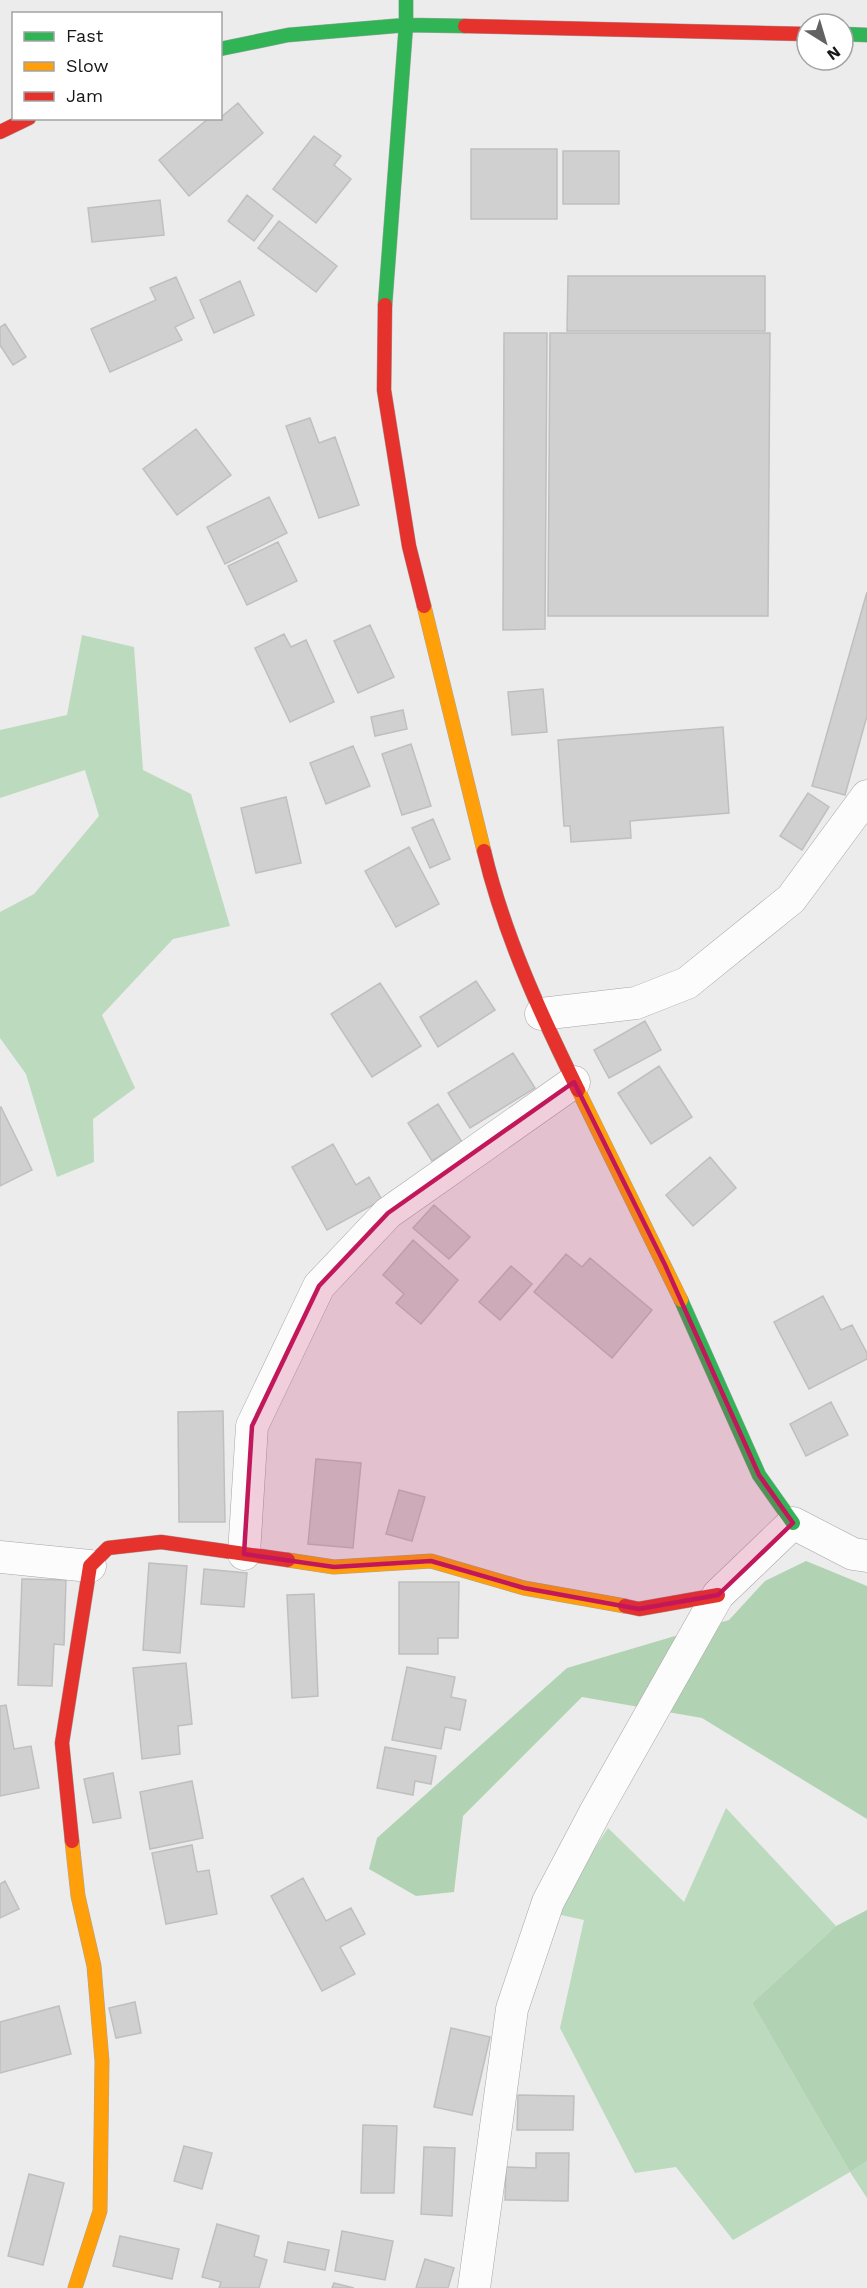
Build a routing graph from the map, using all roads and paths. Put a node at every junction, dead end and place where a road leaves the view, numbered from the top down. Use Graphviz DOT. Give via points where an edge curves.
graph roads {
  1 [pos="406,0"];
  2 [pos="406,25"];
  3 [pos="795,34"];
  4 [pos="222,49"];
  5 [pos="25,120"];
  6 [pos="0,132"];
  7 [pos="867,796"];
  8 [pos="541,1014"];
  9 [pos="574,1082"];
  10 [pos="793,1523"];
  11 [pos="244,1554"];
  12 [pos="0,1557"];
  13 [pos="862,1557"];
  14 [pos="90,1566"];
  15 [pos="718,1595"];
  16 [pos="75,2288"];
  17 [pos="474,2288"];
  1 -- 2 [label="main road"];
  2 -- 3 [label="main road"];
  2 -- 4 [label="main road" via="288,35"];
  2 -- 8 [label="main road" via="384,294 384,390 409,546 495,897"];
  5 -- 6 [label="main road"];
  7 -- 8 [label="street" via="791,899 687,983 636,1003"];
  8 -- 9 [label="main road"];
  9 -- 10 [label="main road" via="665,1265 759,1475"];
  9 -- 11 [label="street" via="388,1213 319,1286 252,1426"];
  10 -- 13 [label="street"];
  10 -- 15 [label="street"];
  11 -- 14 [label="main road" via="161,1542 108,1548"];
  11 -- 15 [label="main road" via="334,1567 431,1561 524,1588 639,1609"];
  12 -- 14 [label="street"];
  14 -- 16 [label="main road" via="62,1743 78,1896 94,1966 102,2061 100,2211"];
  15 -- 17 [label="street" via="548,1902 512,2009"];
}
